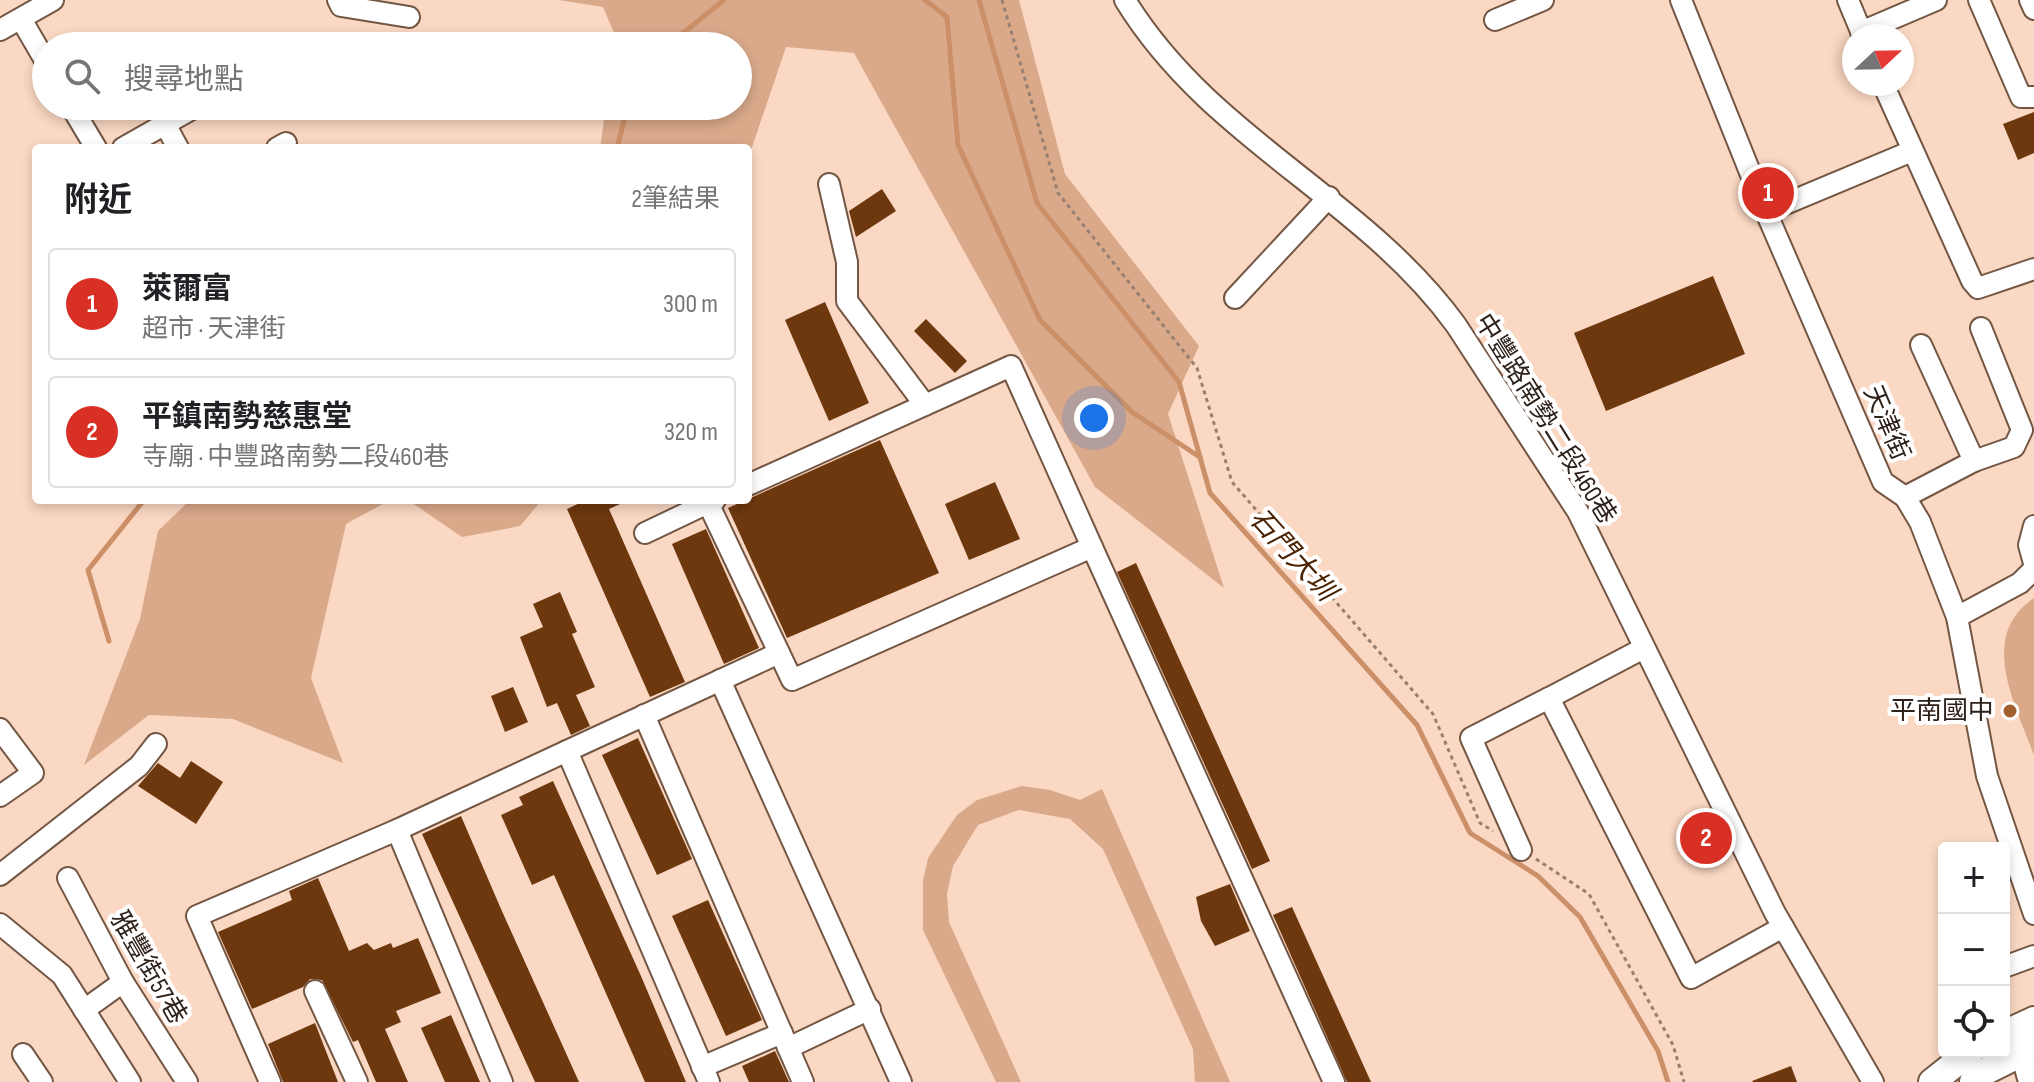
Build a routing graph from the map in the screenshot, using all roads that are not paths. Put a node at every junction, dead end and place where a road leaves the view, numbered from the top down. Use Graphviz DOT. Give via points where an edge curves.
graph roads {
  1 [pos="53,0"];
  2 [pos="338,0"];
  3 [pos="1125,0"];
  4 [pos="1543,0"];
  5 [pos="1681,0"];
  6 [pos="1848,0"];
  7 [pos="1936,0"];
  8 [pos="1979,0"];
  9 [pos="2030,0"];
  10 [pos="2034,9"];
  11 [pos="409,17"];
  12 [pos="21,19"];
  13 [pos="1495,20"];
  14 [pos="1858,24"];
  15 [pos="1884,24"];
  16 [pos="0,30"];
  17 [pos="32,38"];
  18 [pos="1888,96"];
  19 [pos="2034,97"];
  20 [pos="79,120"];
  21 [pos="172,120"];
  22 [pos="165,124"];
  23 [pos="94,144"];
  24 [pos="130,144"];
  25 [pos="176,144"];
  26 [pos="1912,151"];
  27 [pos="829,184"];
  28 [pos="1329,197"];
  29 [pos="1766,212"];
  30 [pos="2034,269"];
  31 [pos="1235,298"];
  32 [pos="1981,328"];
  33 [pos="1921,345"];
  34 [pos="925,405"];
  35 [pos="1974,461"];
  36 [pos="752,483"];
  37 [pos="1905,497"];
  38 [pos="708,504"];
  39 [pos="713,504"];
  40 [pos="2034,526"];
  41 [pos="645,533"];
  42 [pos="1092,547"];
  43 [pos="2034,566"];
  44 [pos="1957,617"];
  45 [pos="1644,648"];
  46 [pos="779,653"];
  47 [pos="720,680"];
  48 [pos="1549,698"];
  49 [pos="644,715"];
  50 [pos="0,729"];
  51 [pos="156,744"];
  52 [pos="567,751"];
  53 [pos="0,796"];
  54 [pos="397,830"];
  55 [pos="1521,850"];
  56 [pos="0,875"];
  57 [pos="68,878"];
  58 [pos="2034,914"];
  59 [pos="0,924"];
  60 [pos="1783,927"];
  61 [pos="2034,956"];
  62 [pos="2010,965"];
  63 [pos="123,982"];
  64 [pos="315,991"];
  65 [pos="870,1009"];
  66 [pos="84,1010"];
  67 [pos="2034,1020"];
  68 [pos="785,1041"];
  69 [pos="2020,1045"];
  70 [pos="23,1054"];
  71 [pos="1962,1058"];
  72 [pos="706,1074"];
  73 [pos="42,1082"];
  74 [pos="130,1082"];
  75 [pos="187,1082"];
  76 [pos="270,1082"];
  77 [pos="357,1082"];
  78 [pos="502,1082"];
  79 [pos="803,1082"];
  80 [pos="901,1082"];
  81 [pos="1334,1082"];
  82 [pos="1873,1082"];
  83 [pos="1932,1082"];
  84 [pos="1973,1082"];
  85 [pos="2029,1082"];
  1 -- 12 [label="street"];
  2 -- 11 [label="street" via="341,6"];
  3 -- 28 [label="street, 中豐路南勢二段460巷" via="1194,89 1268,154"];
  4 -- 13 [label="street"];
  5 -- 29 [label="street, 天津街"];
  6 -- 14 [label="street"];
  7 -- 15 [label="street"];
  8 -- 19 [label="street" via="2021,97"];
  9 -- 10 [label="street"];
  12 -- 16 [label="street"];
  12 -- 17 [label="street"];
  18 -- 26 [label="street"];
  20 -- 23 [label="street"];
  21 -- 22 [label="street"];
  22 -- 24 [label="street"];
  22 -- 25 [label="street"];
  26 -- 29 [label="street"];
  26 -- 30 [label="street" via="1978,288"];
  27 -- 34 [label="street" via="847,262 847,301"];
  28 -- 31 [label="street"];
  28 -- 45 [label="street, 中豐路南勢二段460巷" via="1439,302 1578,512"];
  29 -- 37 [label="street, 天津街" via="1883,482"];
  32 -- 35 [label="street" via="2022,430 2014,447"];
  33 -- 35 [label="street"];
  34 -- 36 [label="street"];
  34 -- 42 [label="street" via="1011,366"];
  35 -- 37 [label="street"];
  37 -- 44 [label="street, 天津街"];
  38 -- 41 [label="street"];
  39 -- 46 [label="street"];
  40 -- 43 [label="street" via="2029,545"];
  42 -- 46 [label="street" via="792,680"];
  42 -- 81 [label="street"];
  43 -- 44 [label="street" via="2020,583"];
  44 -- 58 [label="street, 天津街" via="1987,776"];
  45 -- 48 [label="street"];
  45 -- 60 [label="street, 中豐路南勢二段460巷"];
  46 -- 47 [label="street"];
  47 -- 49 [label="street"];
  47 -- 65 [label="street"];
  48 -- 55 [label="street" via="1471,738"];
  48 -- 60 [label="street" via="1691,978"];
  49 -- 52 [label="street"];
  49 -- 68 [label="street"];
  50 -- 53 [label="street" via="33,773"];
  51 -- 56 [label="street" via="139,766"];
  52 -- 54 [label="street"];
  52 -- 72 [label="street"];
  54 -- 76 [label="street" via="197,916"];
  54 -- 78 [label="street"];
  57 -- 63 [label="street, 雅豐街57巷"];
  59 -- 66 [label="street" via="62,975"];
  60 -- 82 [label="street, 中豐路南勢二段460巷"];
  61 -- 62 [label="street"];
  63 -- 66 [label="street"];
  63 -- 75 [label="street, 雅豐街57巷"];
  64 -- 77 [label="street"];
  65 -- 68 [label="street"];
  65 -- 80 [label="street"];
  66 -- 74 [label="street"];
  67 -- 69 [label="main road"];
  68 -- 72 [label="street"];
  68 -- 79 [label="street"];
  69 -- 84 [label="main road"];
  69 -- 85 [label="street"];
  70 -- 73 [label="street"];
  71 -- 83 [label="main road"];
}
